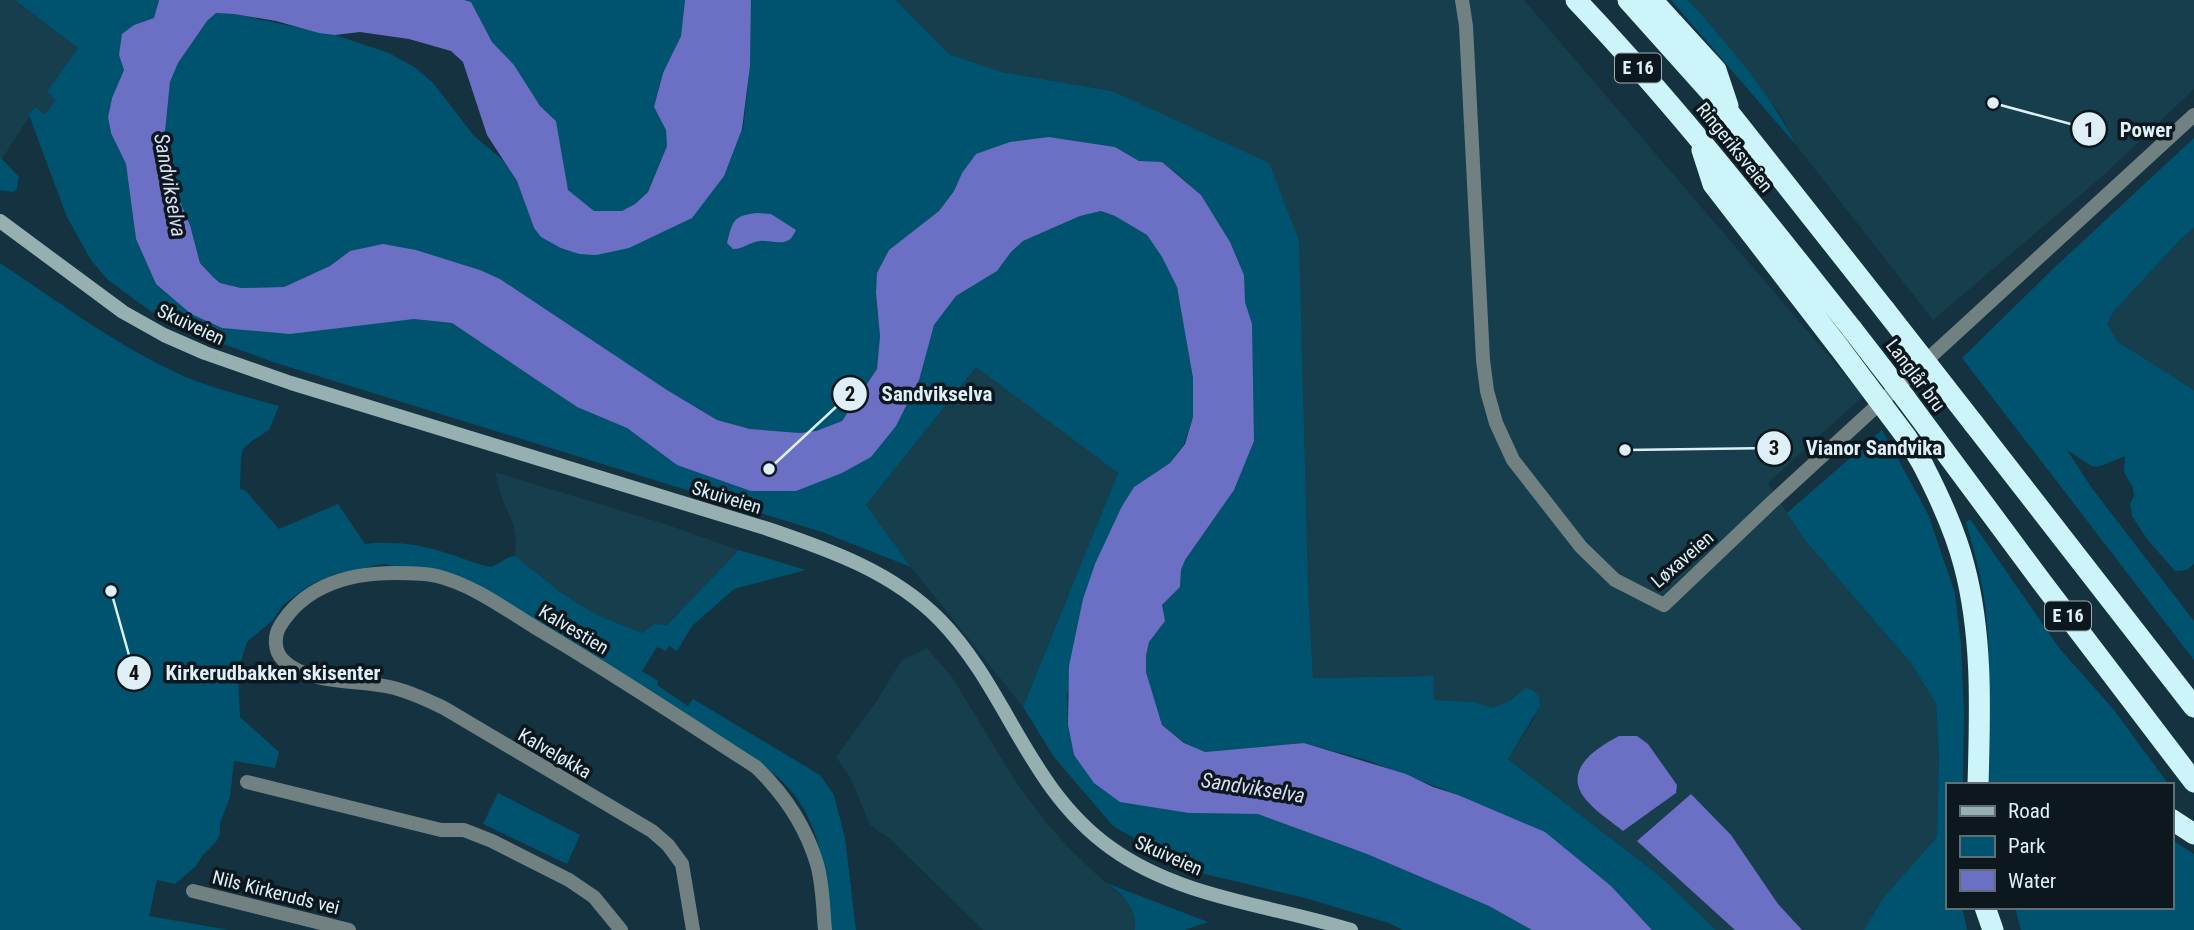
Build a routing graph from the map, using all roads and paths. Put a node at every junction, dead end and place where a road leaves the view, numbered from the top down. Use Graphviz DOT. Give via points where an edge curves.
graph roads {
  1 [pos="1462,0"];
  2 [pos="1576,0"];
  3 [pos="1628,0"];
  4 [pos="1652,0"];
  5 [pos="1731,115"];
  6 [pos="2194,115"];
  7 [pos="0,221"];
  8 [pos="1885,310"];
  9 [pos="1845,337"];
  10 [pos="332,679"];
  11 [pos="2194,707"];
  12 [pos="247,782"];
  13 [pos="2194,782"];
  14 [pos="1978,783"];
  15 [pos="2173,820"];
  16 [pos="2194,834"];
  17 [pos="193,891"];
  18 [pos="1986,909"];
  19 [pos="1998,909"];
  20 [pos="349,930"];
  21 [pos="621,930"];
  22 [pos="694,930"];
  23 [pos="825,930"];
  24 [pos="1351,930"];
  25 [pos="1995,930"];
  1 -- 6 [label="street, Løxaveien" via="1482,360 1496,423 1513,460 1581,547 1615,580 1664,605"];
  2 -- 9 [label="highway, Ringeriksveien / E 16" via="1698,138 1713,184"];
  3 -- 5 [label="highway, Ringeriksveien / E 16"];
  4 -- 5 [label="highway, E 16" via="1716,70"];
  5 -- 8 [label="highway, Ringeriksveien / E 16"];
  7 -- 24 [label="main road, Skuiveien" via="123,312 205,353 768,529 866,567 939,620 980,673 1047,784 1082,825 1111,849 1200,890"];
  8 -- 11 [label="highway, Langlår bru / E 16, bridge"];
  9 -- 13 [label="highway, Langlår bru / E 16, bridge" via="1943,449"];
  9 -- 14 [label="highway, E 16, bridge" via="1923,465 1956,537 1971,594 1980,683"];
  10 -- 22 [label="street, Kalveløkka" via="391,687 433,703 652,831 682,864"];
  10 -- 23 [label="street, Kalvestien" via="293,667 277,652 277,631 304,597 326,585 366,574 413,573 455,582 578,653 766,776 804,830 818,866"];
  12 -- 21 [label="street" via="441,830 464,830 492,841 594,897"];
  15 -- 16 [label="highway"];
  17 -- 20 [label="street, Nils Kirkeruds vei"];
  18 -- 25 [label="highway"];
  19 -- 25 [label="highway"];
}
